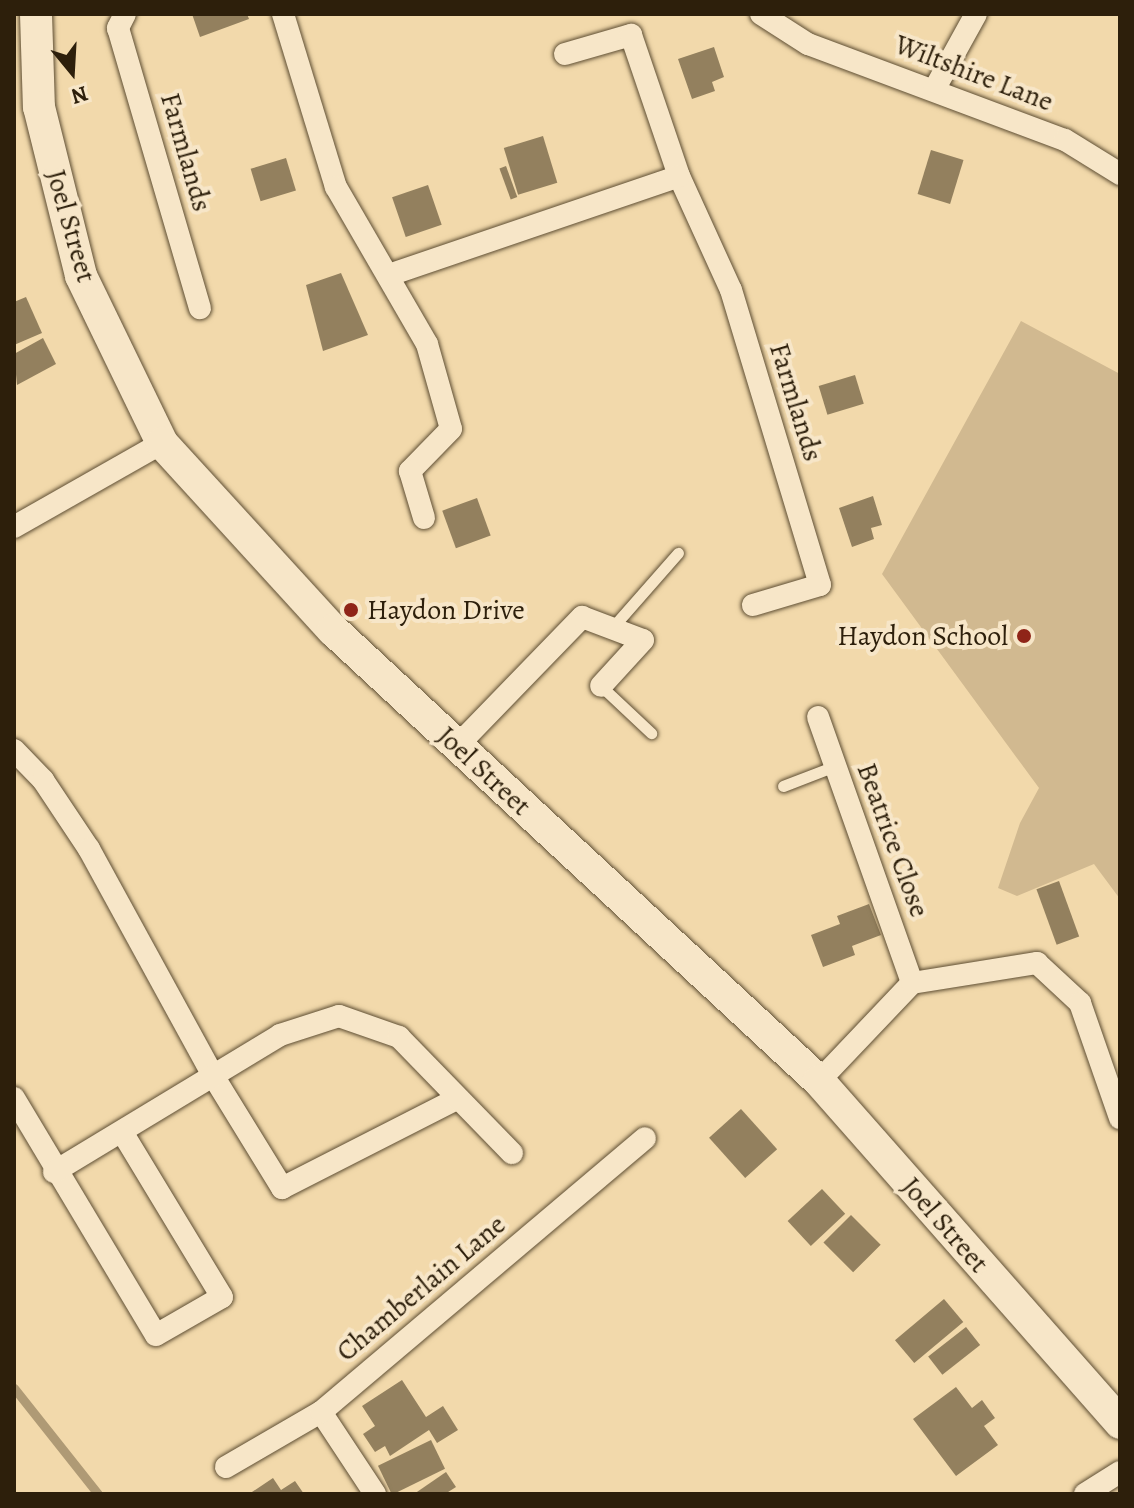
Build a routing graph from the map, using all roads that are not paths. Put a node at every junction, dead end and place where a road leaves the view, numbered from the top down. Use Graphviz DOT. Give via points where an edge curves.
graph roads {
  1 [pos="36,14"];
  2 [pos="125,14"];
  3 [pos="283,14"];
  4 [pos="761,14"];
  5 [pos="976,14"];
  6 [pos="565,54"];
  7 [pos="934,90"];
  8 [pos="1120,174"];
  9 [pos="679,176"];
  10 [pos="389,275"];
  11 [pos="200,308"];
  12 [pos="162,443"];
  13 [pos="424,518"];
  14 [pos="14,527"];
  15 [pos="678,553"];
  16 [pos="753,605"];
  17 [pos="612,628"];
  18 [pos="601,686"];
  19 [pos="818,717"];
  20 [pos="651,733"];
  21 [pos="457,746"];
  22 [pos="14,750"];
  23 [pos="835,766"];
  24 [pos="783,786"];
  25 [pos="912,983"];
  26 [pos="212,1074"];
  27 [pos="819,1081"];
  28 [pos="14,1098"];
  29 [pos="457,1099"];
  30 [pos="1120,1118"];
  31 [pos="122,1132"];
  32 [pos="645,1138"];
  33 [pos="512,1153"];
  34 [pos="54,1172"];
  35 [pos="321,1412"];
  36 [pos="1120,1423"];
  37 [pos="226,1467"];
  38 [pos="1120,1472"];
  39 [pos="375,1494"];
  40 [pos="1085,1494"];
  1 -- 12 [label="main road, Joel Street" via="39,107 81,276"];
  2 -- 11 [label="street, Farmlands" via="118,28"];
  3 -- 10 [label="street" via="336,187"];
  4 -- 7 [label="street, Wiltshire Lane" via="808,44"];
  5 -- 7 [label="street"];
  6 -- 9 [label="street, Farmlands" via="631,35"];
  7 -- 8 [label="street, Wiltshire Lane" via="1065,140"];
  9 -- 10 [label="street"];
  9 -- 16 [label="street, Farmlands" via="731,290 820,585"];
  10 -- 13 [label="street" via="427,344 451,429 410,471"];
  12 -- 14 [label="street"];
  12 -- 21 [label="main road, Joel Street" via="333,630"];
  15 -- 17 [label="lane"];
  17 -- 18 [label="street" via="643,640"];
  17 -- 21 [label="street" via="582,617"];
  18 -- 20 [label="lane"];
  19 -- 23 [label="street, Beatrice Close"];
  21 -- 27 [label="main road, Joel Street"];
  22 -- 26 [label="street" via="43,780 89,849"];
  23 -- 24 [label="lane"];
  23 -- 25 [label="street, Beatrice Close"];
  25 -- 27 [label="street"];
  25 -- 30 [label="street" via="1037,963 1080,1003"];
  26 -- 29 [label="street" via="280,1035 339,1016 399,1037"];
  26 -- 29 [label="street" via="282,1188"];
  26 -- 31 [label="street"];
  27 -- 36 [label="main road, Joel Street"];
  28 -- 34 [label="street"];
  29 -- 33 [label="street"];
  31 -- 34 [label="street"];
  31 -- 34 [label="street" via="222,1297 156,1335"];
  32 -- 35 [label="street, Chamberlain Lane"];
  35 -- 37 [label="street, Chamberlain Lane"];
  35 -- 39 [label="street"];
  38 -- 40 [label="street"];
}
